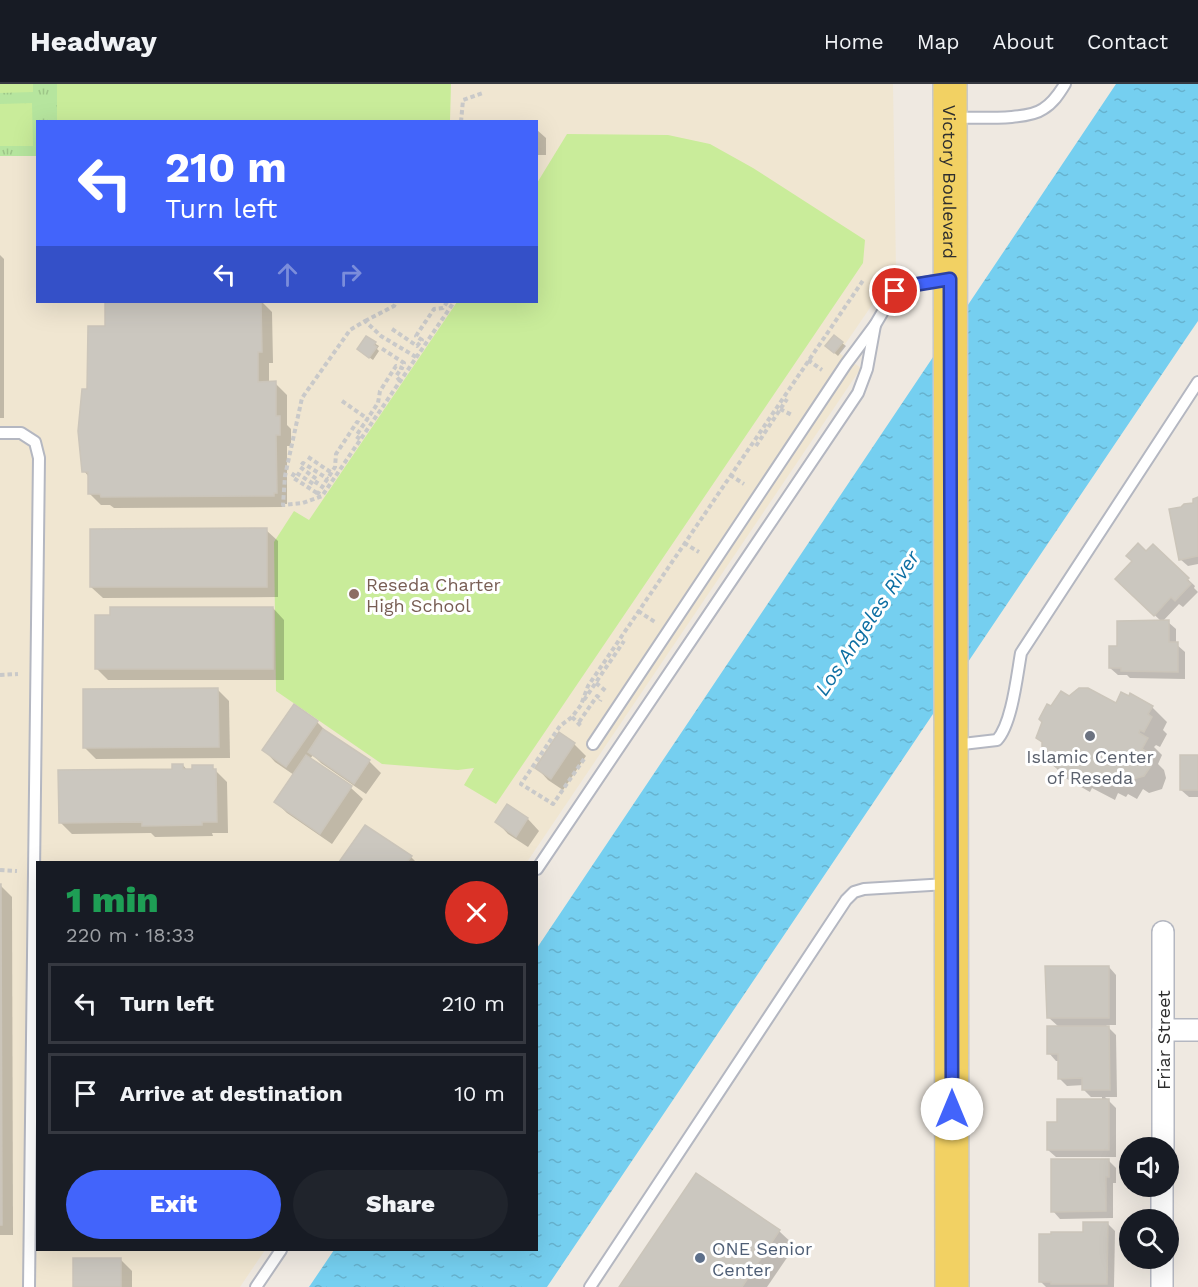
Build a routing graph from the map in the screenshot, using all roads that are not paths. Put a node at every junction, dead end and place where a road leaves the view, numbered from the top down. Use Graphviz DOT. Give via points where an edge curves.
graph roads {
  1 [pos="950,84"];
  2 [pos="1065,84"];
  3 [pos="950,118"];
  4 [pos="950,263"];
  5 [pos="874,325"];
  6 [pos="1198,382"];
  7 [pos="0,433"];
  8 [pos="593,744"];
  9 [pos="951,760"];
  10 [pos="538,869"];
  11 [pos="952,884"];
  12 [pos="1163,932"];
  13 [pos="1163,1030"];
  14 [pos="1198,1030"];
  15 [pos="1162,1137"];
  16 [pos="280,1251"];
  17 [pos="1162,1269"];
  18 [pos="29,1287"];
  19 [pos="256,1287"];
  20 [pos="590,1287"];
  21 [pos="952,1287"];
  22 [pos="1162,1287"];
  1 -- 3 [label="main road, Victory Boulevard"];
  2 -- 3 [label="lane" via="1042,111 1005,117"];
  3 -- 4 [label="main road, Victory Boulevard"];
  4 -- 5 [label="lane" via="895,291"];
  4 -- 9 [label="main road, Victory Boulevard"];
  5 -- 8 [label="lane"];
  5 -- 10 [label="lane" via="867,369 858,393"];
  6 -- 9 [label="lane" via="1021,653 1003,734 998,740"];
  7 -- 18 [label="lane" via="21,433 35,442 39,458"];
  9 -- 11 [label="main road, Victory Boulevard"];
  11 -- 20 [label="lane" via="864,889 850,896"];
  11 -- 21 [label="main road, Victory Boulevard"];
  12 -- 13 [label="street, Friar Street"];
  13 -- 14 [label="street"];
  13 -- 15 [label="street, Friar Street"];
  16 -- 19 [label="lane"];
  17 -- 22 [label="street"];
}
